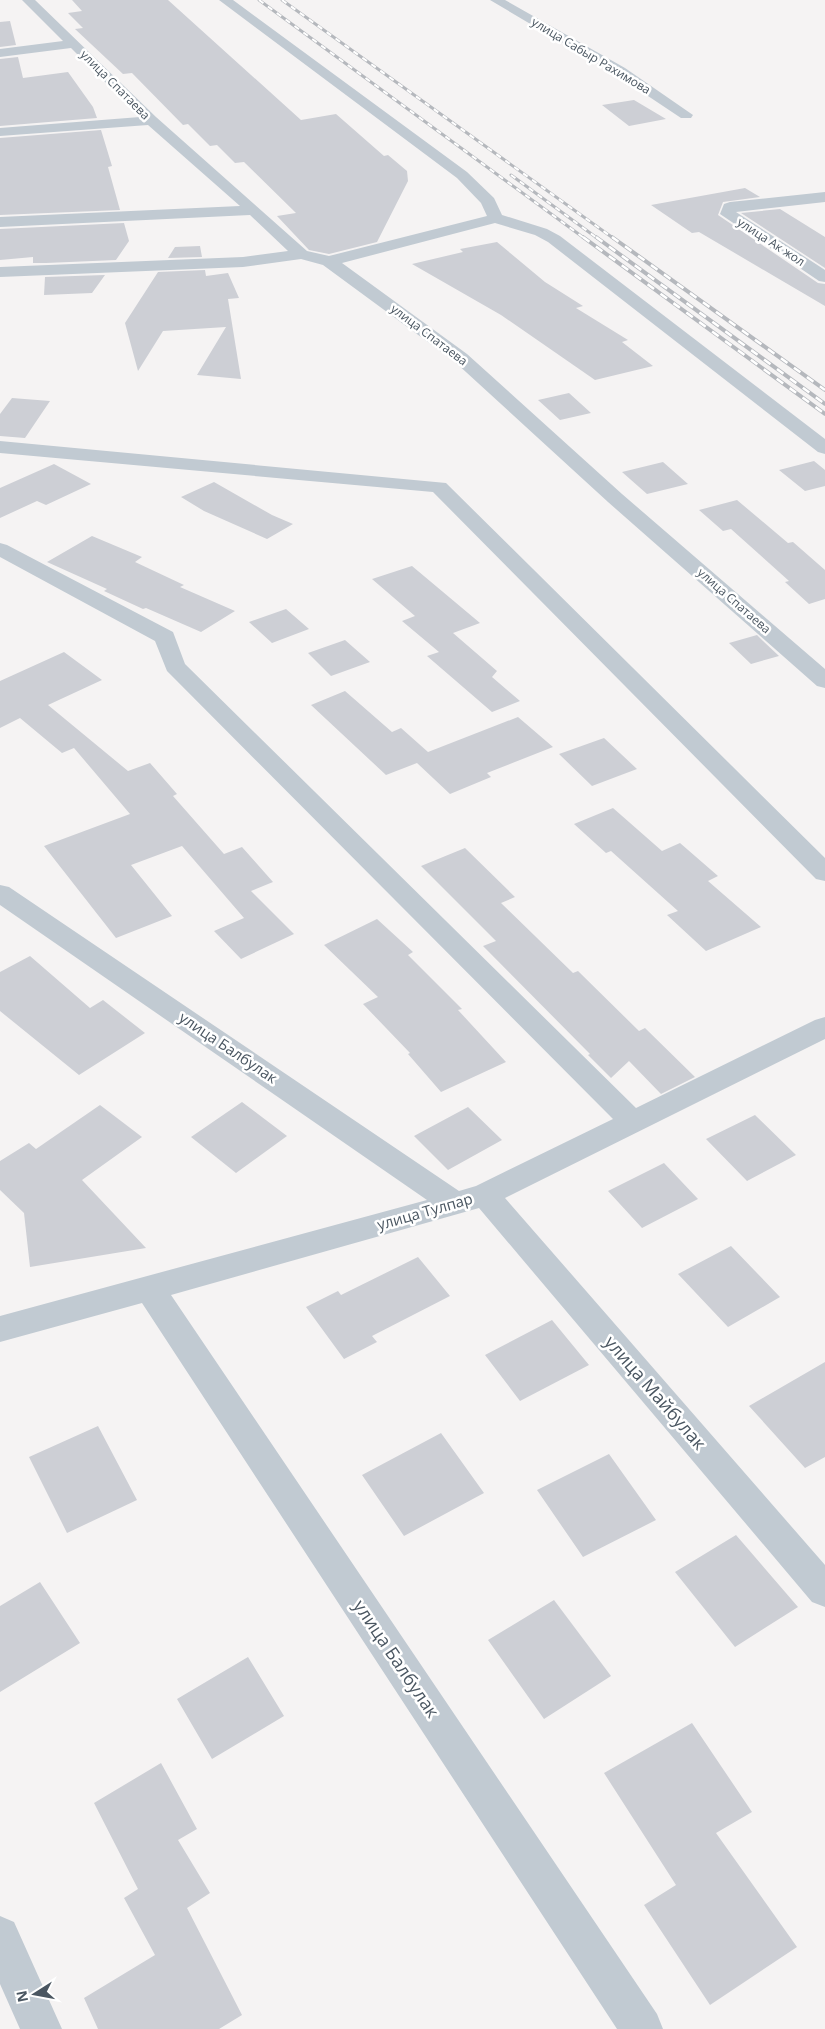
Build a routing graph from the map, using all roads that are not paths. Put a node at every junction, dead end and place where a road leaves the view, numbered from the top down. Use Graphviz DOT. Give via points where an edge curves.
graph roads {
  1 [pos="28,0"];
  2 [pos="225,0"];
  3 [pos="496,0"];
  4 [pos="73,44"];
  5 [pos="0,53"];
  6 [pos="686,115"];
  7 [pos="151,120"];
  8 [pos="0,132"];
  9 [pos="825,197"];
  10 [pos="254,210"];
  11 [pos="496,218"];
  12 [pos="0,222"];
  13 [pos="300,254"];
  14 [pos="328,261"];
  15 [pos="0,272"];
  16 [pos="825,277"];
  17 [pos="0,446"];
  18 [pos="825,448"];
  19 [pos="0,549"];
  20 [pos="825,681"];
  21 [pos="825,873"];
  22 [pos="0,893"];
  23 [pos="825,1027"];
  24 [pos="633,1122"];
  25 [pos="470,1199"];
  26 [pos="150,1289"];
  27 [pos="0,1329"];
  28 [pos="825,1591"];
  29 [pos="0,1936"];
  30 [pos="41,2029"];
  31 [pos="642,2029"];
  1 -- 4 [label="street, улица Спатаева"];
  2 -- 11 [label="street" via="462,175 488,201"];
  3 -- 6 [label="street, улица Сабыр Рахимова" via="620,71"];
  4 -- 5 [label="street"];
  4 -- 7 [label="street, улица Спатаева"];
  7 -- 8 [label="street"];
  7 -- 10 [label="street, улица Спатаева"];
  9 -- 16 [label="street, улица Ак жол" via="730,207 728,214"];
  10 -- 12 [label="street"];
  10 -- 13 [label="street, улица Спатаева"];
  11 -- 14 [label="street"];
  11 -- 18 [label="street" via="554,239"];
  13 -- 14 [label="street, улица Спатаева"];
  13 -- 15 [label="street" via="243,262"];
  14 -- 20 [label="street, улица Спатаева" via="461,358"];
  17 -- 21 [label="street" via="439,487"];
  19 -- 24 [label="street" via="165,637 175,666"];
  22 -- 25 [label="street, улица Балбулак"];
  23 -- 24 [label="street, улица Тулпар"];
  24 -- 25 [label="street, улица Тулпар"];
  25 -- 26 [label="street, улица Тулпар"];
  25 -- 28 [label="street, улица Майбулак"];
  26 -- 27 [label="street, улица Тулпар"];
  26 -- 31 [label="street, улица Балбулак"];
  29 -- 30 [label="street"];
}
